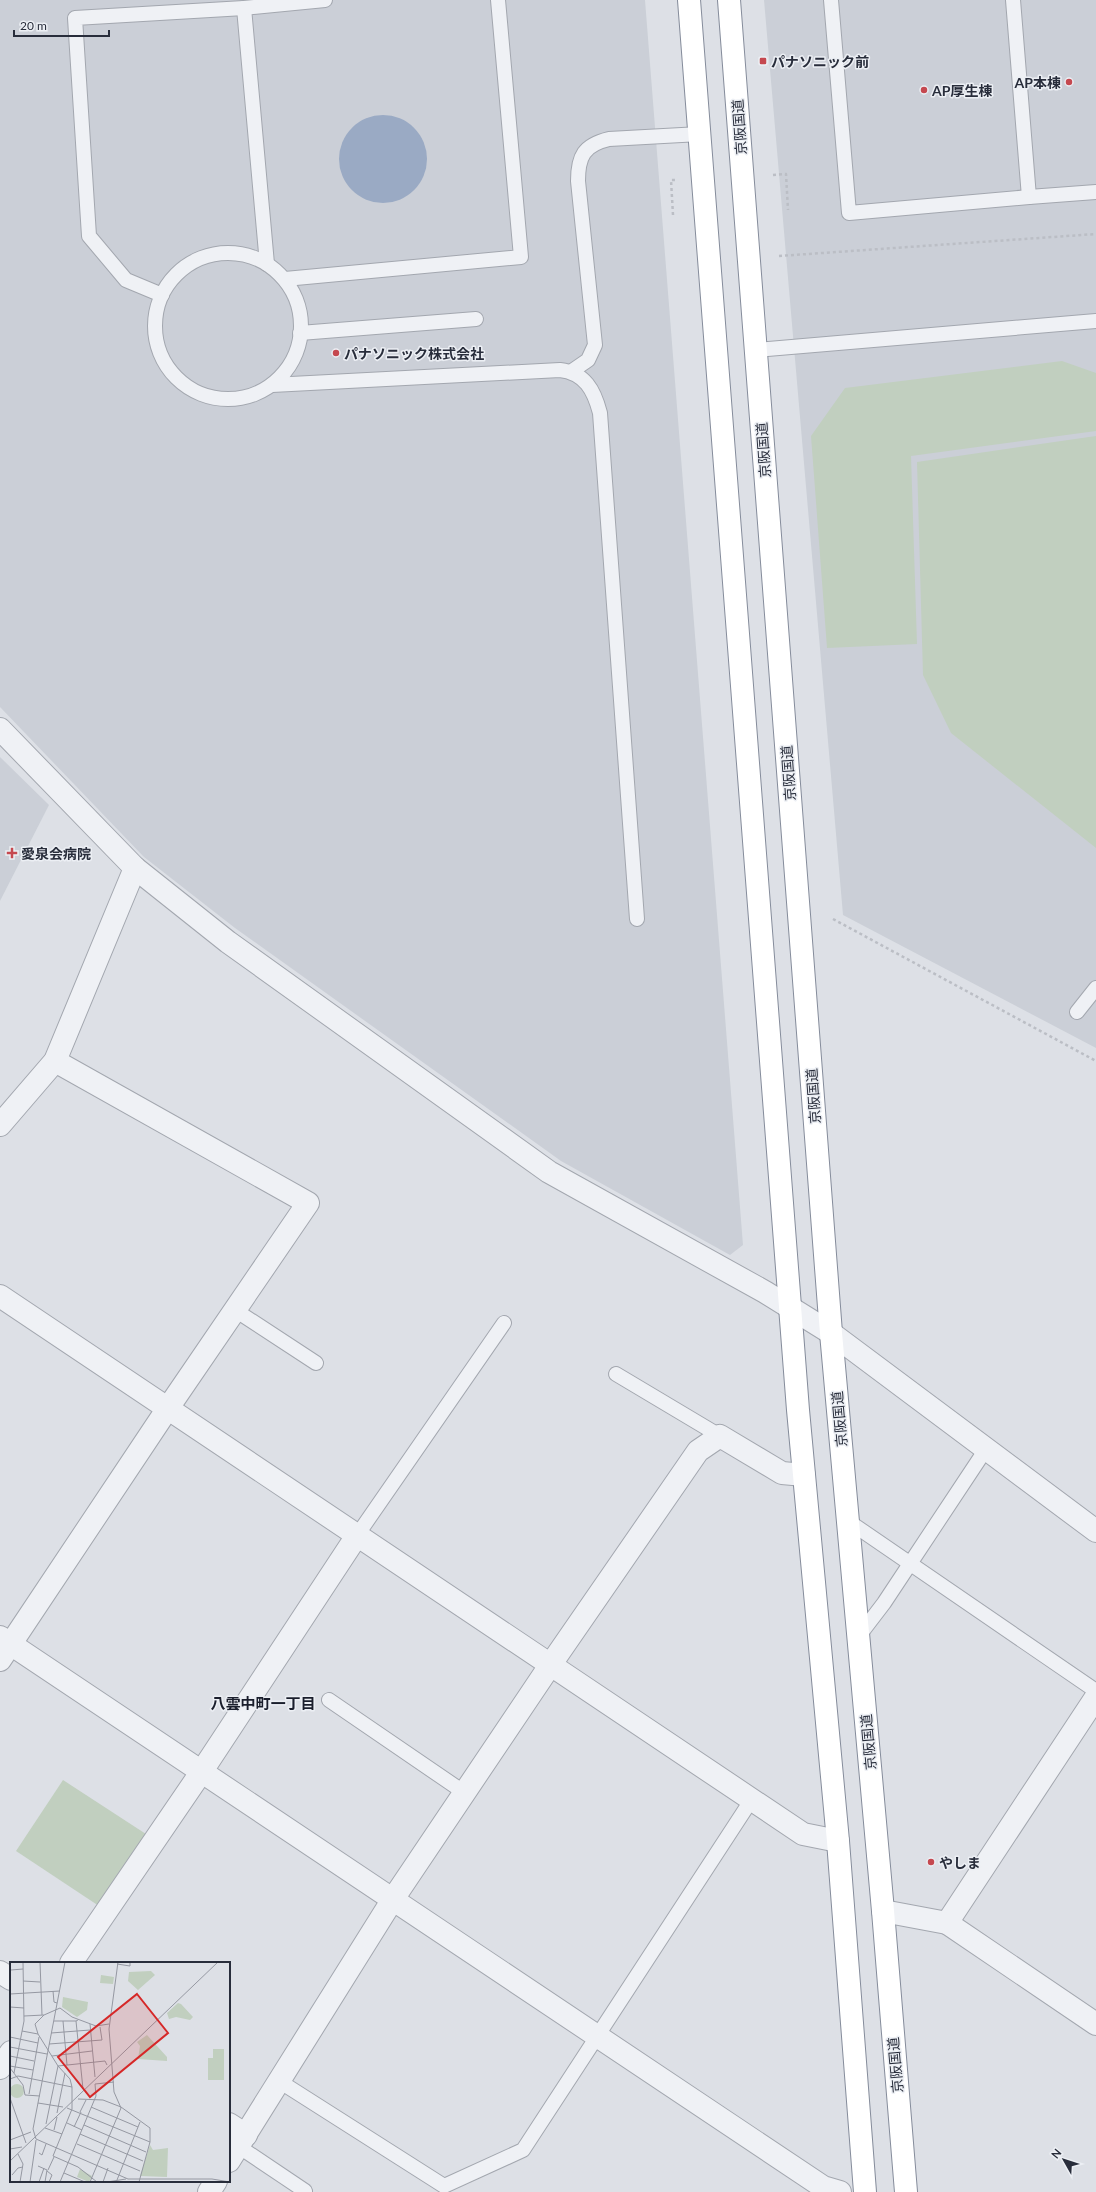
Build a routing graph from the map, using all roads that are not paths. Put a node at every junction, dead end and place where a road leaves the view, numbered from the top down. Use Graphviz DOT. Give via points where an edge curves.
graph roads {
  1 [pos="325,0"];
  2 [pos="498,0"];
  3 [pos="689,0"];
  4 [pos="729,0"];
  5 [pos="831,0"];
  6 [pos="1013,0"];
  7 [pos="244,8"];
  8 [pos="700,134"];
  9 [pos="1096,192"];
  10 [pos="1029,197"];
  11 [pos="267,264"];
  12 [pos="285,280"];
  13 [pos="162,295"];
  14 [pos="476,319"];
  15 [pos="1096,321"];
  16 [pos="300,333"];
  17 [pos="755,350"];
  18 [pos="572,371"];
  19 [pos="272,385"];
  20 [pos="0,729"];
  21 [pos="135,868"];
  22 [pos="638,920"];
  23 [pos="1096,988"];
  24 [pos="1077,1012"];
  25 [pos="56,1061"];
  26 [pos="0,1125"];
  27 [pos="0,1296"];
  28 [pos="790,1308"];
  29 [pos="235,1310"];
  30 [pos="504,1324"];
  31 [pos="831,1332"];
  32 [pos="316,1363"];
  33 [pos="616,1374"];
  34 [pos="168,1408"];
  35 [pos="720,1436"];
  36 [pos="986,1449"];
  37 [pos="804,1475"];
  38 [pos="848,1522"];
  39 [pos="1096,1531"];
  40 [pos="358,1534"];
  41 [pos="910,1565"];
  42 [pos="858,1637"];
  43 [pos="4,1647"];
  44 [pos="551,1664"];
  45 [pos="1096,1691"];
  46 [pos="1096,1697"];
  47 [pos="329,1700"];
  48 [pos="202,1771"];
  49 [pos="465,1793"];
  50 [pos="752,1799"];
  51 [pos="838,1841"];
  52 [pos="393,1899"];
  53 [pos="883,1912"];
  54 [pos="947,1923"];
  55 [pos="72,1962"];
  56 [pos="0,1972"];
  57 [pos="10,1979"];
  58 [pos="1096,2024"];
  59 [pos="598,2036"];
  60 [pos="10,2053"];
  61 [pos="0,2068"];
  62 [pos="279,2081"];
  63 [pos="235,2142"];
  64 [pos="215,2182"];
  65 [pos="305,2191"];
  66 [pos="209,2192"];
  67 [pos="840,2192"];
  68 [pos="865,2192"];
  69 [pos="906,2192"];
  1 -- 7 [label="lane"];
  2 -- 12 [label="lane" via="521,257"];
  3 -- 8 [label="highway"];
  4 -- 17 [label="highway, 京阪国道"];
  5 -- 10 [label="lane" via="849,213"];
  6 -- 10 [label="lane"];
  7 -- 11 [label="lane"];
  7 -- 13 [label="lane" via="75,18 88,236 126,280"];
  8 -- 18 [label="lane" via="609,139 595,142 584,152 578,166 578,181 595,345 588,360"];
  8 -- 28 [label="highway"];
  9 -- 10 [label="lane"];
  11 -- 12 [label="lane"];
  11 -- 13 [label="lane" via="245,255 220,253 202,258 176,274"];
  12 -- 16 [label="lane" via="296,300 301,323"];
  13 -- 19 [label="lane" via="154,319 157,344 167,367 184,386 204,396 228,400 251,396"];
  14 -- 16 [label="lane"];
  15 -- 17 [label="lane"];
  16 -- 19 [label="lane" via="298,346 288,368"];
  17 -- 31 [label="highway, 京阪国道"];
  18 -- 19 [label="lane"];
  18 -- 22 [label="lane" via="584,379 595,395 600,413"];
  20 -- 21 [label="street"];
  21 -- 25 [label="street"];
  21 -- 28 [label="street" via="228,942 549,1172"];
  23 -- 24 [label="lane"];
  25 -- 26 [label="street"];
  25 -- 29 [label="street" via="308,1203"];
  27 -- 34 [label="street"];
  28 -- 31 [label="street"];
  28 -- 37 [label="highway"];
  29 -- 32 [label="lane"];
  29 -- 34 [label="street"];
  30 -- 40 [label="lane"];
  31 -- 36 [label="street"];
  31 -- 38 [label="highway, 京阪国道"];
  33 -- 35 [label="lane"];
  34 -- 40 [label="street"];
  34 -- 43 [label="street"];
  35 -- 37 [label="street" via="782,1473"];
  35 -- 44 [label="street" via="698,1451"];
  36 -- 39 [label="street"];
  36 -- 41 [label="lane"];
  37 -- 51 [label="highway"];
  38 -- 41 [label="lane"];
  38 -- 42 [label="highway, 京阪国道"];
  40 -- 44 [label="street"];
  40 -- 48 [label="street"];
  41 -- 42 [label="lane"];
  41 -- 45 [label="lane"];
  42 -- 53 [label="highway, 京阪国道"];
  43 -- 48 [label="street"];
  44 -- 49 [label="street"];
  44 -- 50 [label="street"];
  46 -- 54 [label="street"];
  47 -- 49 [label="lane"];
  48 -- 52 [label="street"];
  48 -- 55 [label="street"];
  49 -- 52 [label="street"];
  50 -- 51 [label="street" via="803,1834"];
  50 -- 59 [label="lane"];
  51 -- 68 [label="highway"];
  52 -- 59 [label="street"];
  52 -- 62 [label="street"];
  53 -- 54 [label="street"];
  53 -- 69 [label="highway, 京阪国道"];
  54 -- 58 [label="street"];
  56 -- 57 [label="street"];
  59 -- 62 [label="lane" via="523,2150 444,2186"];
  59 -- 67 [label="street" via="823,2188"];
  60 -- 61 [label="street"];
  62 -- 63 [label="street"];
  63 -- 65 [label="lane"];
  64 -- 66 [label="street"];
}
